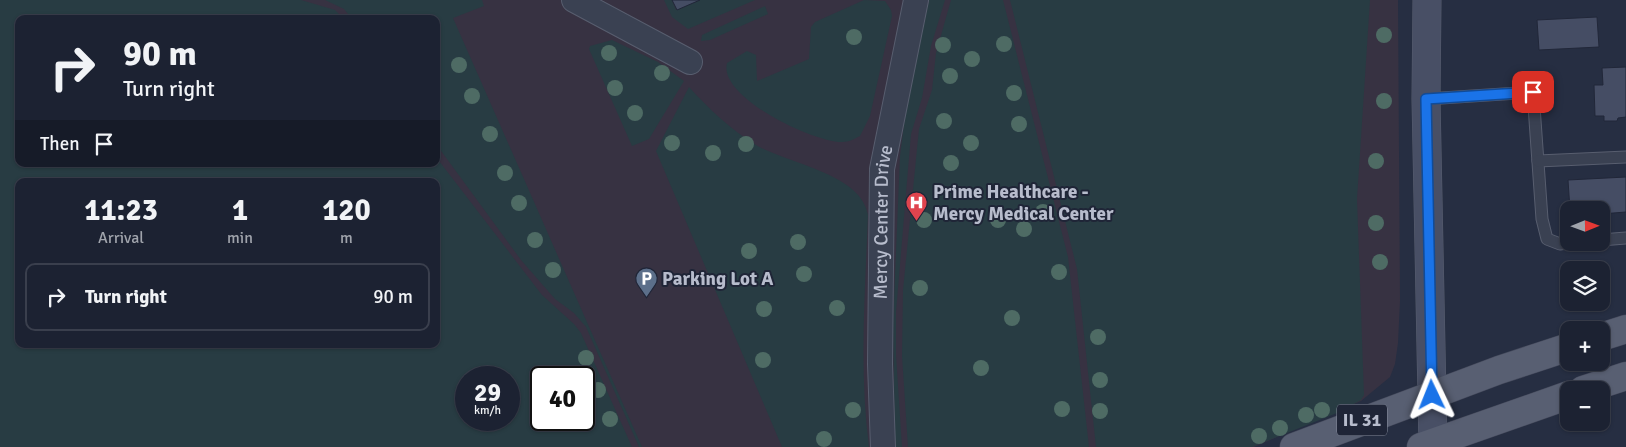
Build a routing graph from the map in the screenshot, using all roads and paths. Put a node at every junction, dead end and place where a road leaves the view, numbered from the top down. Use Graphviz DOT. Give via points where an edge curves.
graph roads {
  1 [pos="574,0"];
  2 [pos="916,0"];
  3 [pos="1427,0"];
  4 [pos="690,62"];
  5 [pos="1426,99"];
  6 [pos="1626,158"];
  7 [pos="1538,161"];
  8 [pos="1626,238"];
  9 [pos="1610,239"];
  10 [pos="1560,244"];
  11 [pos="1626,329"];
  12 [pos="1610,334"];
  13 [pos="1560,351"];
  14 [pos="1626,376"];
  15 [pos="1610,381"];
  16 [pos="1432,395"];
  17 [pos="1560,398"];
  18 [pos="1429,446"];
  19 [pos="883,447"];
  20 [pos="1294,447"];
  1 -- 4 [label="street"];
  2 -- 19 [label="street, Mercy Center Drive" via="882,169 880,364"];
  3 -- 5 [label="street"];
  5 -- 7 [label="lane" via="1533,92"];
  5 -- 16 [label="street"];
  6 -- 7 [label="lane"];
  7 -- 10 [label="lane" via="1542,219 1547,239"];
  8 -- 9 [label="lane"];
  11 -- 12 [label="main road"];
  13 -- 16 [label="main road, IL 31"];
  14 -- 15 [label="main road"];
  16 -- 18 [label="street"];
  16 -- 20 [label="main road, IL 31"];
  17 -- 18 [label="main road"];
}
